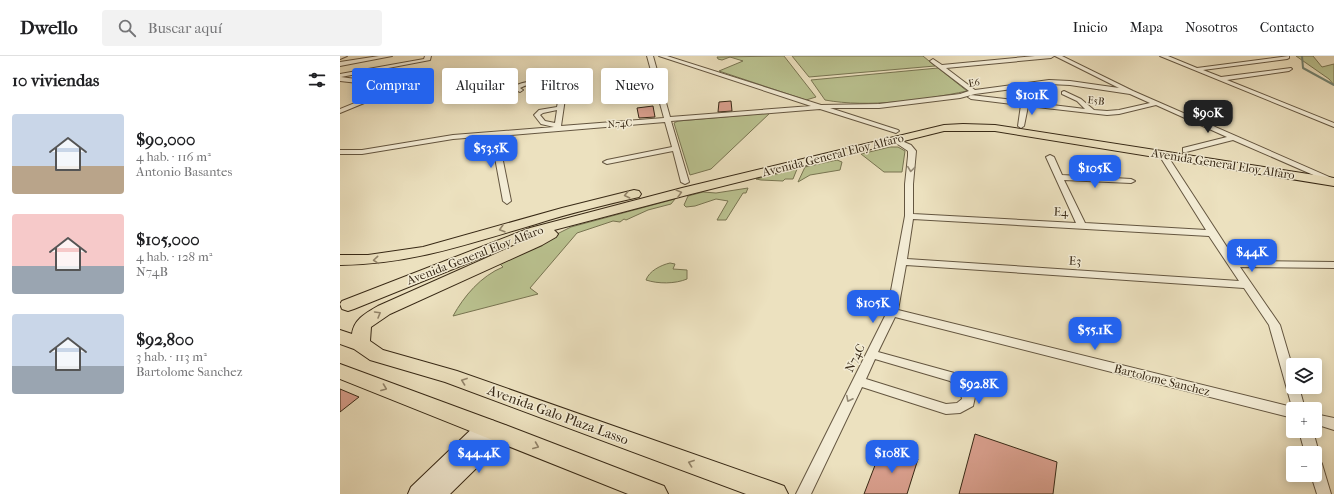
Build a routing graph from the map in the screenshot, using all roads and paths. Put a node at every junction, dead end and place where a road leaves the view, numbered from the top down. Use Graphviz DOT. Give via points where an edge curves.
graph roads {
  1 [pos="344,56"];
  2 [pos="389,56"];
  3 [pos="428,56"];
  4 [pos="650,56"];
  5 [pos="662,56"];
  6 [pos="1051,56"];
  7 [pos="1058,56"];
  8 [pos="1163,56"];
  9 [pos="1287,57"];
  10 [pos="340,58"];
  11 [pos="932,61"];
  12 [pos="340,64"];
  13 [pos="941,67"];
  14 [pos="1197,69"];
  15 [pos="1289,70"];
  16 [pos="340,78"];
  17 [pos="1222,79"];
  18 [pos="352,80"];
  19 [pos="526,84"];
  20 [pos="520,90"];
  21 [pos="974,92"];
  22 [pos="1131,92"];
  23 [pos="1064,93"];
  24 [pos="960,96"];
  25 [pos="1025,102"];
  26 [pos="1157,103"];
  27 [pos="357,104"];
  28 [pos="560,104"];
  29 [pos="820,107"];
  30 [pos="560,108"];
  31 [pos="340,111"];
  32 [pos="1092,111"];
  33 [pos="668,120"];
  34 [pos="1334,125"];
  35 [pos="1021,126"];
  36 [pos="557,127"];
  37 [pos="494,134"];
  38 [pos="896,136"];
  39 [pos="1235,137"];
  40 [pos="676,148"];
  41 [pos="1186,150"];
  42 [pos="340,152"];
  43 [pos="1162,155"];
  44 [pos="1050,156"];
  45 [pos="607,162"];
  46 [pos="1305,168"];
  47 [pos="1334,173"];
  48 [pos="1060,177"];
  49 [pos="1131,181"];
  50 [pos="685,182"];
  51 [pos="1334,182"];
  52 [pos="507,201"];
  53 [pos="909,216"];
  54 [pos="573,221"];
  55 [pos="1081,226"];
  56 [pos="1212,233"];
  57 [pos="340,260"];
  58 [pos="902,262"];
  59 [pos="1234,264"];
  60 [pos="1334,265"];
  61 [pos="1247,285"];
  62 [pos="348,305"];
  63 [pos="892,312"];
  64 [pos="340,337"];
  65 [pos="361,344"];
  66 [pos="871,354"];
  67 [pos="343,374"];
  68 [pos="858,382"];
  69 [pos="1297,402"];
  70 [pos="1286,412"];
  71 [pos="1322,421"];
  72 [pos="1334,424"];
  73 [pos="494,430"];
  74 [pos="1320,482"];
  75 [pos="418,494"];
  76 [pos="436,494"];
  77 [pos="656,494"];
  78 [pos="776,494"];
  79 [pos="803,494"];
  80 [pos="1324,494"];
  1 -- 10 [label="street"];
  2 -- 12 [label="street"];
  3 -- 16 [label="street" via="426,60"];
  4 -- 33 [label="street"];
  5 -- 29 [label="street"];
  6 -- 13 [label="street"];
  7 -- 22 [label="street"];
  8 -- 14 [label="street"];
  9 -- 14 [label="street"];
  11 -- 13 [label="street"];
  13 -- 21 [label="street"];
  14 -- 17 [label="street"];
  15 -- 17 [label="street"];
  16 -- 18 [label="street"];
  17 -- 34 [label="street"];
  19 -- 20 [label="street" via="515,88"];
  21 -- 22 [label="street, E6" via="1057,81"];
  21 -- 24 [label="street, E6"];
  22 -- 26 [label="street"];
  23 -- 32 [label="street" via="1082,102"];
  24 -- 25 [label="street, E5B"];
  24 -- 29 [label="street, E6" via="879,106"];
  25 -- 32 [label="street, E5B"];
  25 -- 35 [label="street"];
  26 -- 32 [label="street, E5B" via="1114,113"];
  26 -- 39 [label="street"];
  27 -- 31 [label="street"];
  28 -- 30 [label="street"];
  29 -- 33 [label="street, N74C"];
  29 -- 38 [label="street, N74C"];
  30 -- 36 [label="street"];
  30 -- 36 [label="street" via="541,111 537,115 543,123"];
  33 -- 36 [label="street, N74C"];
  33 -- 40 [label="street"];
  35 -- 38 [label="main road, Avenida General Eloy Alfaro" via="979,121 949,121 925,124"];
  35 -- 41 [label="main road, Avenida General Eloy Alfaro"];
  36 -- 37 [label="street, N74C"];
  37 -- 42 [label="street, N74C" via="454,137 362,152"];
  37 -- 52 [label="street"];
  38 -- 43 [label="main road, Avenida General Eloy Alfaro" via="944,128 995,128"];
  38 -- 50 [label="main road, Avenida General Eloy Alfaro"];
  38 -- 53 [label="street, N74C, one-way" via="912,151"];
  54 -- 38 [label="main road, Avenida General Eloy Alfaro, one-way"];
  39 -- 41 [label="street"];
  39 -- 46 [label="street"];
  40 -- 45 [label="street"];
  40 -- 50 [label="street"];
  41 -- 46 [label="main road, Avenida General Eloy Alfaro"];
  43 -- 51 [label="main road, Avenida General Eloy Alfaro"];
  43 -- 56 [label="street"];
  44 -- 48 [label="street"];
  46 -- 47 [label="main road, Avenida General Eloy Alfaro"];
  46 -- 51 [label="street"];
  48 -- 49 [label="street"];
  48 -- 55 [label="street"];
  50 -- 57 [label="main road, Avenida General Eloy Alfaro, one-way" via="557,212 412,254 377,260"];
  53 -- 55 [label="street, E4"];
  53 -- 58 [label="street, N74C"];
  54 -- 62 [label="main road, Avenida General Eloy Alfaro" via="517,237"];
  65 -- 54 [label="main road, one-way" via="360,331 366,321 384,310 537,242"];
  55 -- 56 [label="street, E4"];
  56 -- 59 [label="street"];
  58 -- 61 [label="street, E3"];
  58 -- 63 [label="street, N74C"];
  59 -- 60 [label="street"];
  59 -- 61 [label="street"];
  61 -- 69 [label="street" via="1274,325"];
  63 -- 66 [label="street, N74C"];
  63 -- 70 [label="street, Bartolome Sanchez"];
  64 -- 65 [label="main road, Avenida Galo Plaza Lasso"];
  78 -- 65 [label="main road, Avenida Galo Plaza Lasso, one-way" via="450,376 377,355"];
  66 -- 68 [label="street, N74C"];
  66 -- 68 [label="street" via="954,377 966,387 968,402 960,408 946,409"];
  67 -- 73 [label="main road, one-way"];
  68 -- 79 [label="street, N74C, one-way"];
  71 -- 72 [label="street"];
  73 -- 75 [label="street"];
  73 -- 76 [label="street"];
  73 -- 77 [label="main road, one-way"];
  74 -- 80 [label="street"];
}
